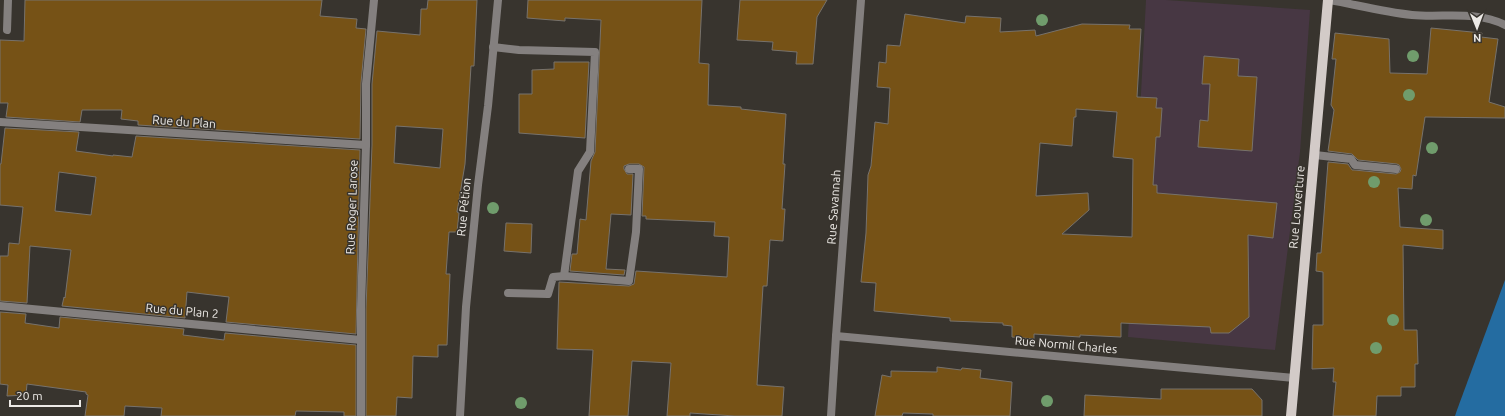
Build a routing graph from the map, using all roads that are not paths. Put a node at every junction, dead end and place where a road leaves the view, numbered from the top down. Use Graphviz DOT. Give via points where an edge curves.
graph roads {
  1 [pos="8,0"];
  2 [pos="374,0"];
  3 [pos="498,0"];
  4 [pos="861,0"];
  5 [pos="1329,0"];
  6 [pos="1505,25"];
  7 [pos="7,30"];
  8 [pos="493,47"];
  9 [pos="0,122"];
  10 [pos="366,145"];
  11 [pos="1315,155"];
  12 [pos="629,168"];
  13 [pos="1396,169"];
  14 [pos="564,276"];
  15 [pos="508,294"];
  16 [pos="0,306"];
  17 [pos="836,336"];
  18 [pos="361,340"];
  19 [pos="1294,378"];
  20 [pos="361,416"];
  21 [pos="460,416"];
  22 [pos="831,416"];
  23 [pos="1292,416"];
  1 -- 7 [label="street"];
  2 -- 10 [label="street, Rue Roger Larose" via="366,84"];
  3 -- 8 [label="street, Rue Pétion"];
  4 -- 17 [label="street, Rue Savannah"];
  5 -- 6 [label="street" via="1412,15 1493,19"];
  5 -- 11 [label="main road, Rue Louverture"];
  8 -- 14 [label="street" via="595,52 590,152 578,171"];
  8 -- 21 [label="street, Rue Pétion" via="466,307"];
  9 -- 10 [label="street, Rue du Plan"];
  10 -- 18 [label="street, Rue Roger Larose"];
  11 -- 13 [label="street" via="1351,159 1355,165"];
  11 -- 19 [label="main road, Rue Louverture"];
  12 -- 14 [label="street" via="639,169 636,232 629,281"];
  14 -- 15 [label="street" via="553,277 548,294"];
  16 -- 18 [label="street, Rue du Plan 2"];
  17 -- 19 [label="street, Rue Normil Charles"];
  17 -- 22 [label="street, Rue Savannah"];
  18 -- 20 [label="street, Rue Roger Larose"];
  19 -- 23 [label="main road, Rue Louverture"];
}
